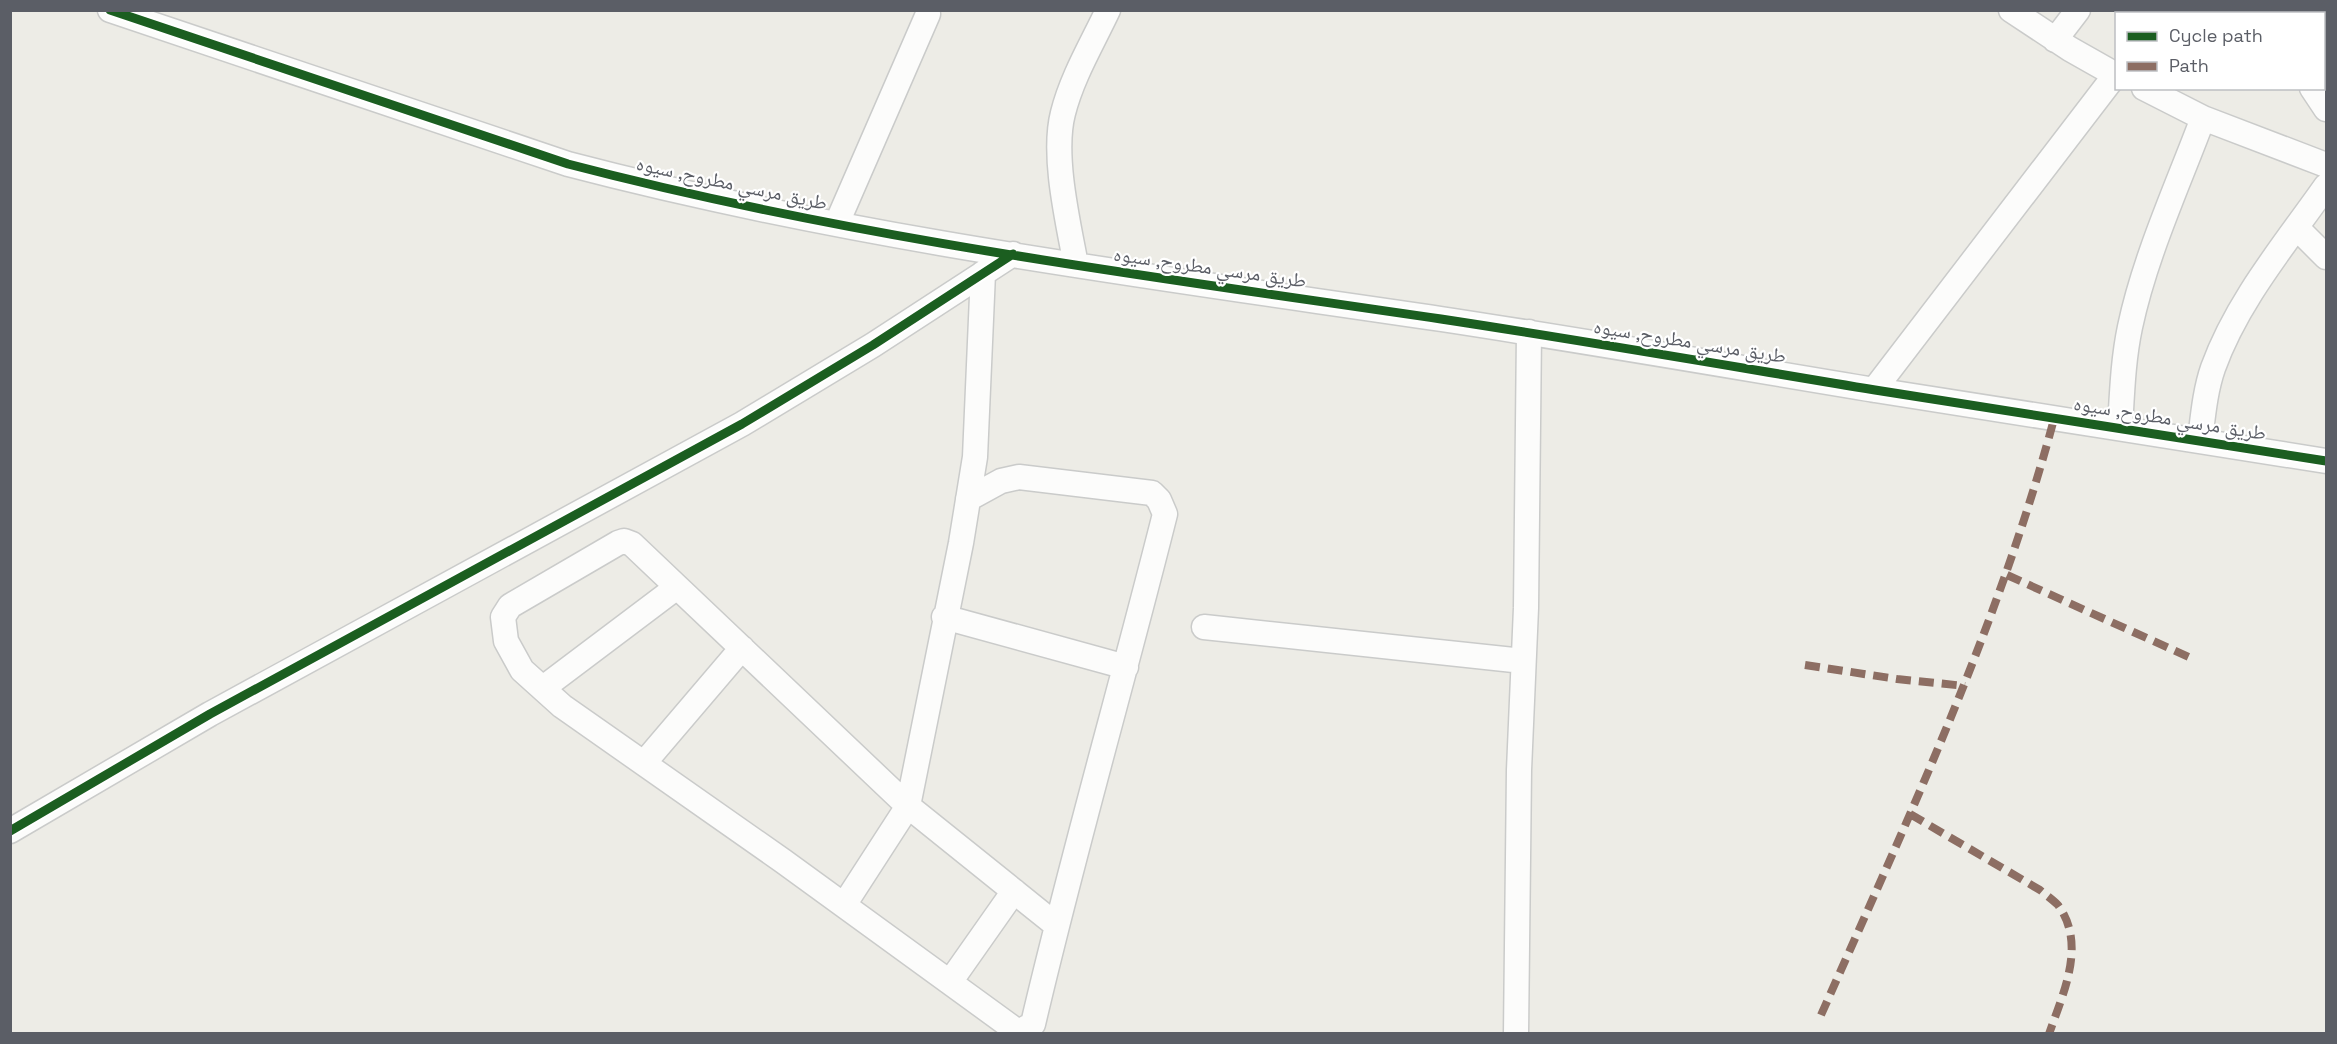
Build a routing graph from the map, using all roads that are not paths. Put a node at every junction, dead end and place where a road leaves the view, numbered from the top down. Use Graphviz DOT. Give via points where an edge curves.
graph roads {
  1 [pos="110,10"];
  2 [pos="1108,10"];
  3 [pos="2011,10"];
  4 [pos="2078,10"];
  5 [pos="928,14"];
  6 [pos="164,19"];
  7 [pos="2055,40"];
  8 [pos="2115,73"];
  9 [pos="2115,75"];
  10 [pos="2148,90"];
  11 [pos="2313,90"];
  12 [pos="2326,108"];
  13 [pos="2203,118"];
  14 [pos="2326,165"];
  15 [pos="2326,186"];
  16 [pos="837,223"];
  17 [pos="2297,228"];
  18 [pos="1012,254"];
  19 [pos="2326,257"];
  20 [pos="1076,265"];
  21 [pos="983,273"];
  22 [pos="1529,332"];
  23 [pos="1874,390"];
  24 [pos="2120,428"];
  25 [pos="2200,440"];
  26 [pos="2326,461"];
  27 [pos="968,499"];
  28 [pos="677,587"];
  29 [pos="944,617"];
  30 [pos="1204,627"];
  31 [pos="742,648"];
  32 [pos="1523,661"];
  33 [pos="1126,667"];
  34 [pos="543,688"];
  35 [pos="644,763"];
  36 [pos="908,806"];
  37 [pos="10,831"];
  38 [pos="1014,891"];
  39 [pos="844,905"];
  40 [pos="1056,925"];
  41 [pos="950,982"];
  42 [pos="1516,1034"];
  1 -- 6 [label="street, طريق مرسي مطروح, سيوه"];
  2 -- 20 [label="street" via="1072,86 1060,137 1065,204"];
  3 -- 7 [label="street"];
  4 -- 7 [label="street"];
  5 -- 16 [label="street"];
  6 -- 16 [label="street, طريق مرسي مطروح, سيوه" via="568,164 644,184"];
  7 -- 8 [label="street"];
  9 -- 23 [label="street"];
  10 -- 13 [label="street"];
  11 -- 12 [label="street"];
  13 -- 14 [label="street"];
  13 -- 24 [label="street" via="2130,327"];
  15 -- 17 [label="street"];
  16 -- 18 [label="street, طريق مرسي مطروح, سيوه"];
  17 -- 19 [label="street"];
  17 -- 25 [label="street" via="2234,322 2217,360 2204,405"];
  18 -- 20 [label="street, طريق مرسي مطروح, سيوه"];
  18 -- 21 [label="street"];
  20 -- 22 [label="street, طريق مرسي مطروح, سيوه"];
  21 -- 27 [label="street" via="975,457"];
  21 -- 37 [label="street" via="741,424 210,714"];
  22 -- 23 [label="street, طريق مرسي مطروح, سيوه"];
  22 -- 32 [label="street"];
  23 -- 24 [label="street, طريق مرسي مطروح, سيوه"];
  24 -- 25 [label="street, طريق مرسي مطروح, سيوه"];
  25 -- 26 [label="street, طريق مرسي مطروح, سيوه"];
  27 -- 29 [label="street"];
  27 -- 33 [label="street" via="1001,481 1019,477 1152,493 1159,500 1165,514"];
  28 -- 31 [label="street"];
  28 -- 34 [label="street"];
  28 -- 34 [label="street" via="632,543 624,541 510,606 503,617 506,641 522,670"];
  29 -- 33 [label="street"];
  29 -- 36 [label="street"];
  30 -- 32 [label="street"];
  31 -- 35 [label="street"];
  31 -- 36 [label="street"];
  32 -- 42 [label="street"];
  33 -- 40 [label="street"];
  34 -- 35 [label="street" via="562,706"];
  35 -- 39 [label="street"];
  36 -- 38 [label="street"];
  36 -- 39 [label="street"];
  38 -- 40 [label="street"];
  38 -- 41 [label="street"];
  39 -- 41 [label="street"];
  40 -- 41 [label="street" via="1033,1024 1028,1029 1014,1029"];
}
